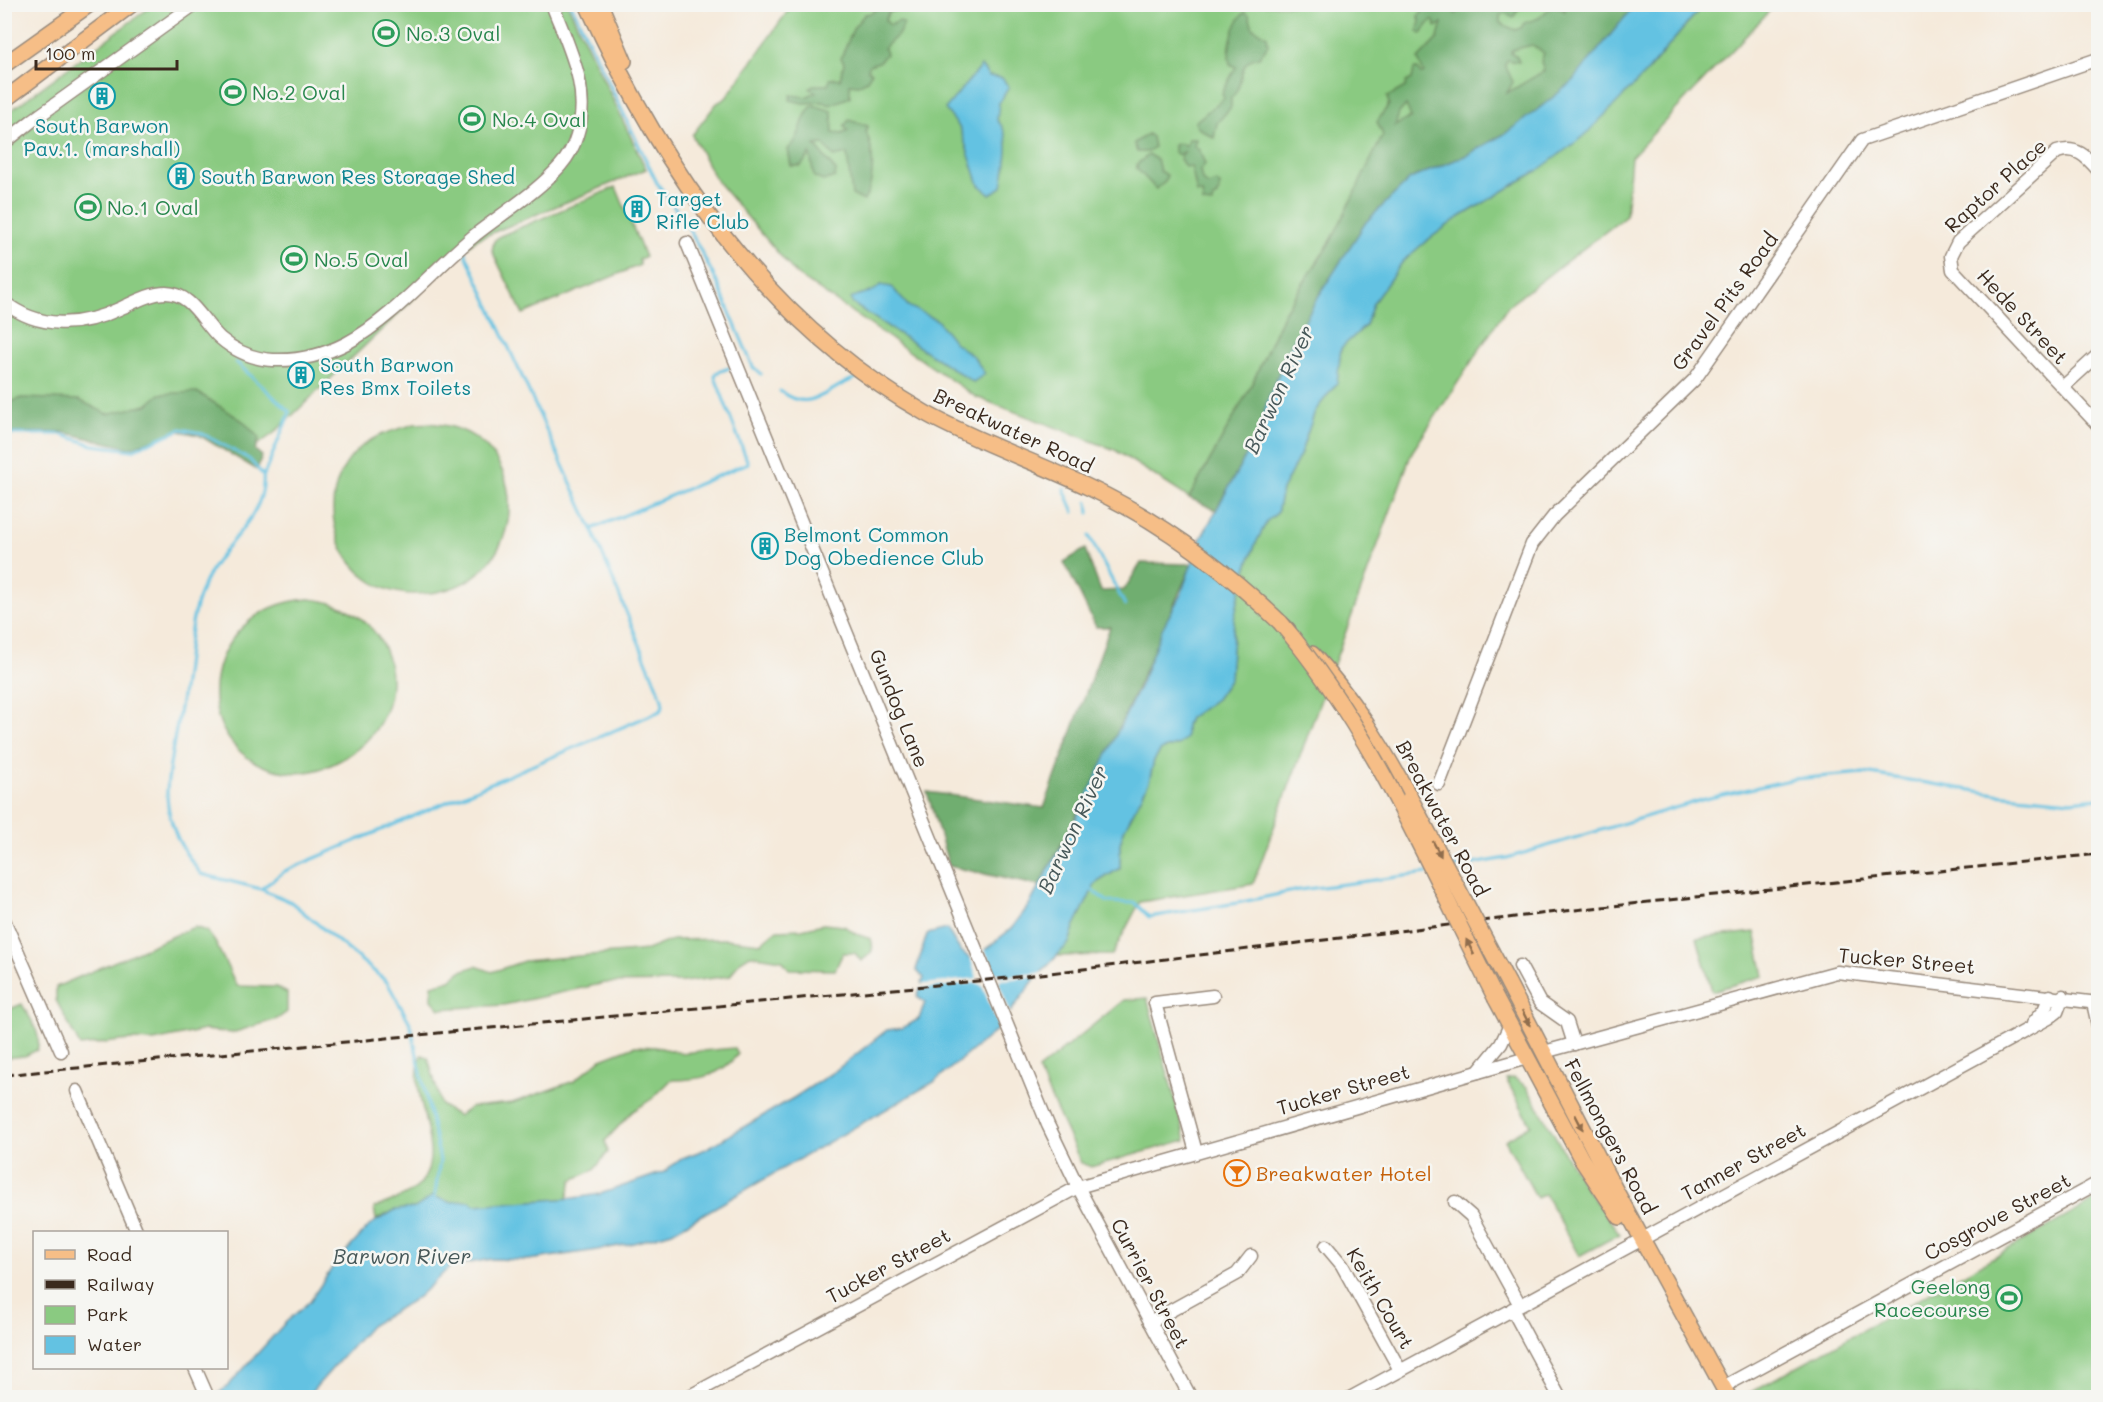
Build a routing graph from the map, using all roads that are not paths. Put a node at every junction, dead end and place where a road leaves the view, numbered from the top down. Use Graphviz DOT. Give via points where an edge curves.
graph roads {
  1 [pos="90,4"];
  2 [pos="132,4"];
  3 [pos="195,4"];
  4 [pos="552,4"];
  5 [pos="587,4"];
  6 [pos="600,4"];
  7 [pos="2098,59"];
  8 [pos="4,65"];
  9 [pos="4,100"];
  10 [pos="643,111"];
  11 [pos="4,143"];
  12 [pos="2098,170"];
  13 [pos="687,243"];
  14 [pos="1951,256"];
  15 [pos="4,302"];
  16 [pos="2098,355"];
  17 [pos="2063,387"];
  18 [pos="2098,425"];
  19 [pos="1280,622"];
  20 [pos="1439,784"];
  21 [pos="4,920"];
  22 [pos="1520,966"];
  23 [pos="1213,996"];
  24 [pos="2058,997"];
  25 [pos="2097,1000"];
  26 [pos="1510,1025"];
  27 [pos="2098,1025"];
  28 [pos="1574,1044"];
  29 [pos="60,1051"];
  30 [pos="1544,1052"];
  31 [pos="1527,1058"];
  32 [pos="1478,1072"];
  33 [pos="77,1091"];
  34 [pos="1196,1152"];
  35 [pos="2098,1183"];
  36 [pos="1078,1187"];
  37 [pos="1455,1202"];
  38 [pos="137,1231"];
  39 [pos="1642,1238"];
  40 [pos="1326,1246"];
  41 [pos="1251,1256"];
  42 [pos="1516,1307"];
  43 [pos="1150,1322"];
  44 [pos="195,1369"];
  45 [pos="1400,1370"];
  46 [pos="1726,1392"];
  47 [pos="201,1395"];
  48 [pos="686,1398"];
  49 [pos="1191,1398"];
  50 [pos="1350,1398"];
  51 [pos="1560,1398"];
  1 -- 8 [label="main road"];
  2 -- 9 [label="main road"];
  3 -- 11 [label="street"];
  4 -- 15 [label="street" via="582,96 581,122 570,152 551,175 349,342 301,359 254,358 219,337 181,296 167,292 80,323 34,319"];
  5 -- 10 [label="main road, Breakwater Road" via="614,63"];
  6 -- 10 [label="main road, Breakwater Road"];
  7 -- 20 [label="street, Gravel Pits Road" via="1862,140 1695,379 1554,516 1532,544"];
  10 -- 19 [label="main road, Breakwater Road" via="676,170 737,255 842,356 940,421 1087,486 1153,522 1222,570"];
  12 -- 14 [label="street, Raptor Place" via="2075,150 2057,152 1958,242"];
  13 -- 36 [label="street, Gundog Lane" via="1012,1039"];
  14 -- 17 [label="street, Hede Street" via="1953,270"];
  16 -- 17 [label="street"];
  17 -- 18 [label="street, Hede Street"];
  26 -- 19 [label="main road, Breakwater Road, one-way, bridge" via="1371,749 1335,693"];
  19 -- 30 [label="main road, Breakwater Road, one-way, bridge" via="1327,670 1368,725 1400,778"];
  21 -- 29 [label="street"];
  22 -- 28 [label="street" via="1540,1003 1567,1022"];
  23 -- 34 [label="street" via="1155,1003"];
  24 -- 25 [label="street, Tucker Street"];
  24 -- 28 [label="street, Tucker Street" via="1837,972"];
  24 -- 39 [label="street, Tanner Street" via="2029,1028"];
  25 -- 27 [label="street"];
  26 -- 31 [label="main road, Breakwater Road"];
  26 -- 32 [label="street" via="1502,1044"];
  28 -- 30 [label="street, Tucker Street"];
  30 -- 31 [label="main road, Tucker Street"];
  30 -- 39 [label="main road, Fellmongers Road, one-way"];
  31 -- 32 [label="street, Tucker Street"];
  31 -- 39 [label="main road, Fellmongers Road" via="1582,1160 1619,1216"];
  32 -- 34 [label="street, Tucker Street"];
  33 -- 38 [label="street"];
  34 -- 36 [label="street, Tucker Street"];
  35 -- 46 [label="street, Cosgrove Street"];
  36 -- 43 [label="street, Currier Street"];
  36 -- 48 [label="street, Tucker Street"];
  37 -- 42 [label="street" via="1471,1216"];
  39 -- 42 [label="street, Tanner Street"];
  39 -- 46 [label="main road, Fellmongers Road"];
  40 -- 45 [label="street, Keith Court" via="1342,1265"];
  41 -- 43 [label="street" via="1237,1274"];
  42 -- 45 [label="street, Tanner Street"];
  42 -- 51 [label="street"];
  43 -- 49 [label="street, Currier Street"];
  44 -- 47 [label="street"];
  45 -- 50 [label="street, Tanner Street"];
}
